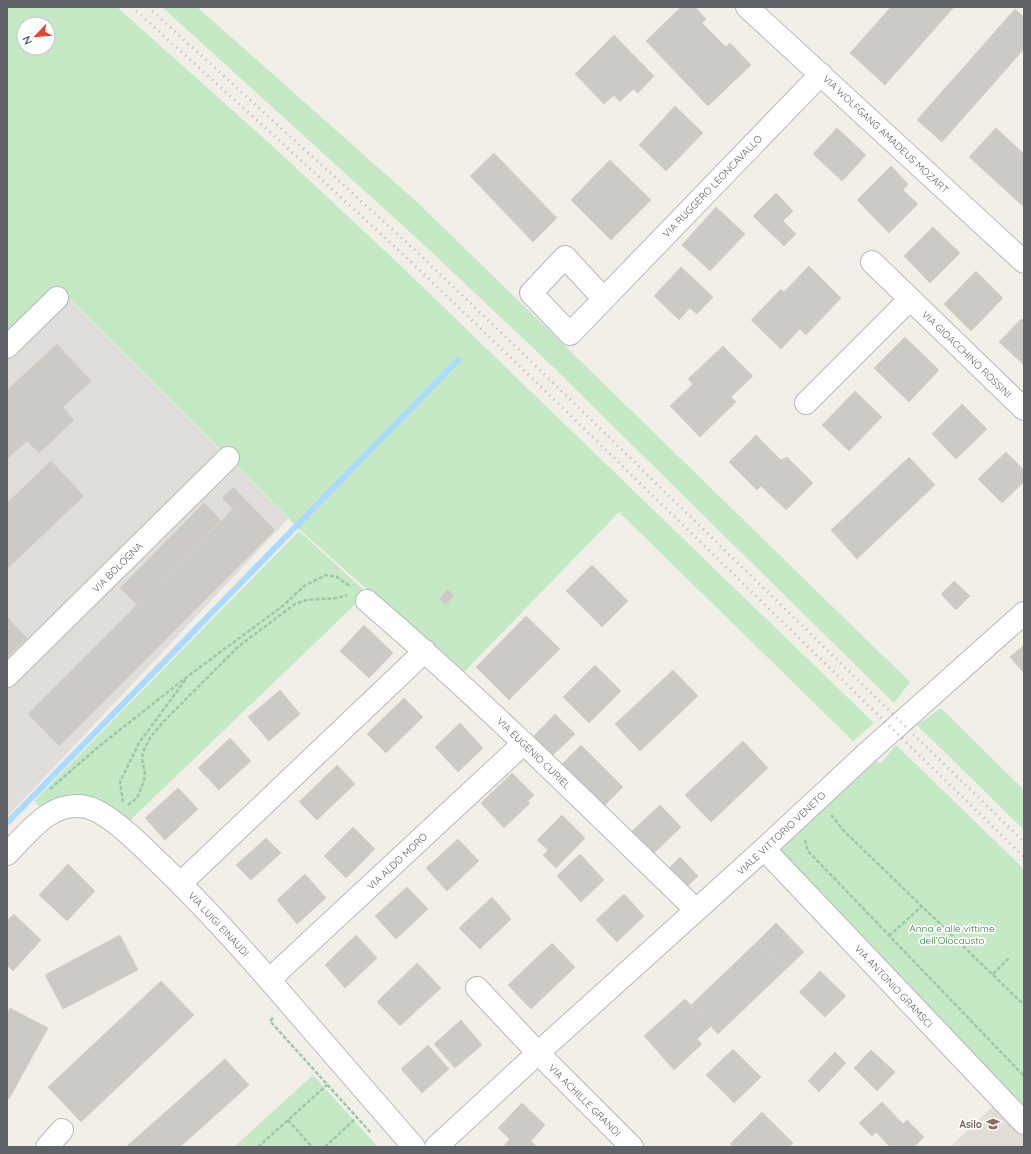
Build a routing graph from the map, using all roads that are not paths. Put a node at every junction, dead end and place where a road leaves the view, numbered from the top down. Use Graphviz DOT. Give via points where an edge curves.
graph roads {
  1 [pos="748,7"];
  2 [pos="821,74"];
  3 [pos="872,262"];
  4 [pos="1024,262"];
  5 [pos="57,298"];
  6 [pos="603,298"];
  7 [pos="910,299"];
  8 [pos="7,347"];
  9 [pos="806,403"];
  10 [pos="1024,409"];
  11 [pos="228,458"];
  12 [pos="361,595"];
  13 [pos="1024,613"];
  14 [pos="425,652"];
  15 [pos="7,676"];
  16 [pos="524,743"];
  17 [pos="764,849"];
  18 [pos="7,854"];
  19 [pos="181,883"];
  20 [pos="696,910"];
  21 [pos="270,979"];
  22 [pos="477,988"];
  23 [pos="538,1053"];
  24 [pos="1024,1123"];
  25 [pos="62,1130"];
  26 [pos="47,1147"];
  27 [pos="414,1147"];
  28 [pos="436,1147"];
  29 [pos="632,1147"];
  1 -- 2 [label="street, VIA WOLFGANG AMADEUS MOZART"];
  2 -- 4 [label="street, VIA WOLFGANG AMADEUS MOZART"];
  2 -- 6 [label="street, VIA RUGGERO LEONCAVALLO"];
  3 -- 7 [label="street, VIA GIOACCHINO ROSSINI"];
  5 -- 8 [label="street"];
  7 -- 9 [label="street"];
  7 -- 10 [label="street, VIA GIOACCHINO ROSSINI"];
  11 -- 15 [label="street, VIA BOLOGNA"];
  12 -- 14 [label="street, VIA EUGENIO CURIEL"];
  13 -- 17 [label="street, VIALE VITTORIO VENETO"];
  14 -- 16 [label="street, VIA EUGENIO CURIEL"];
  14 -- 19 [label="street, VIA LUIGI EINAUDI"];
  16 -- 20 [label="street, VIA EUGENIO CURIEL"];
  16 -- 21 [label="street, VIA ALDO MORO"];
  17 -- 20 [label="street, VIALE VITTORIO VENETO"];
  17 -- 24 [label="street, VIA ANTONIO GRAMSCI"];
  18 -- 19 [label="street" via="52,812 78,806 94,809 108,816"];
  19 -- 21 [label="street, VIA LUIGI EINAUDI"];
  20 -- 23 [label="street, VIALE VITTORIO VENETO"];
  21 -- 27 [label="street, VIA LUIGI EINAUDI"];
  22 -- 23 [label="street"];
  23 -- 28 [label="street, VIALE VITTORIO VENETO"];
  23 -- 29 [label="street, VIA ACHILLE GRANDI"];
  25 -- 26 [label="street"];
}
